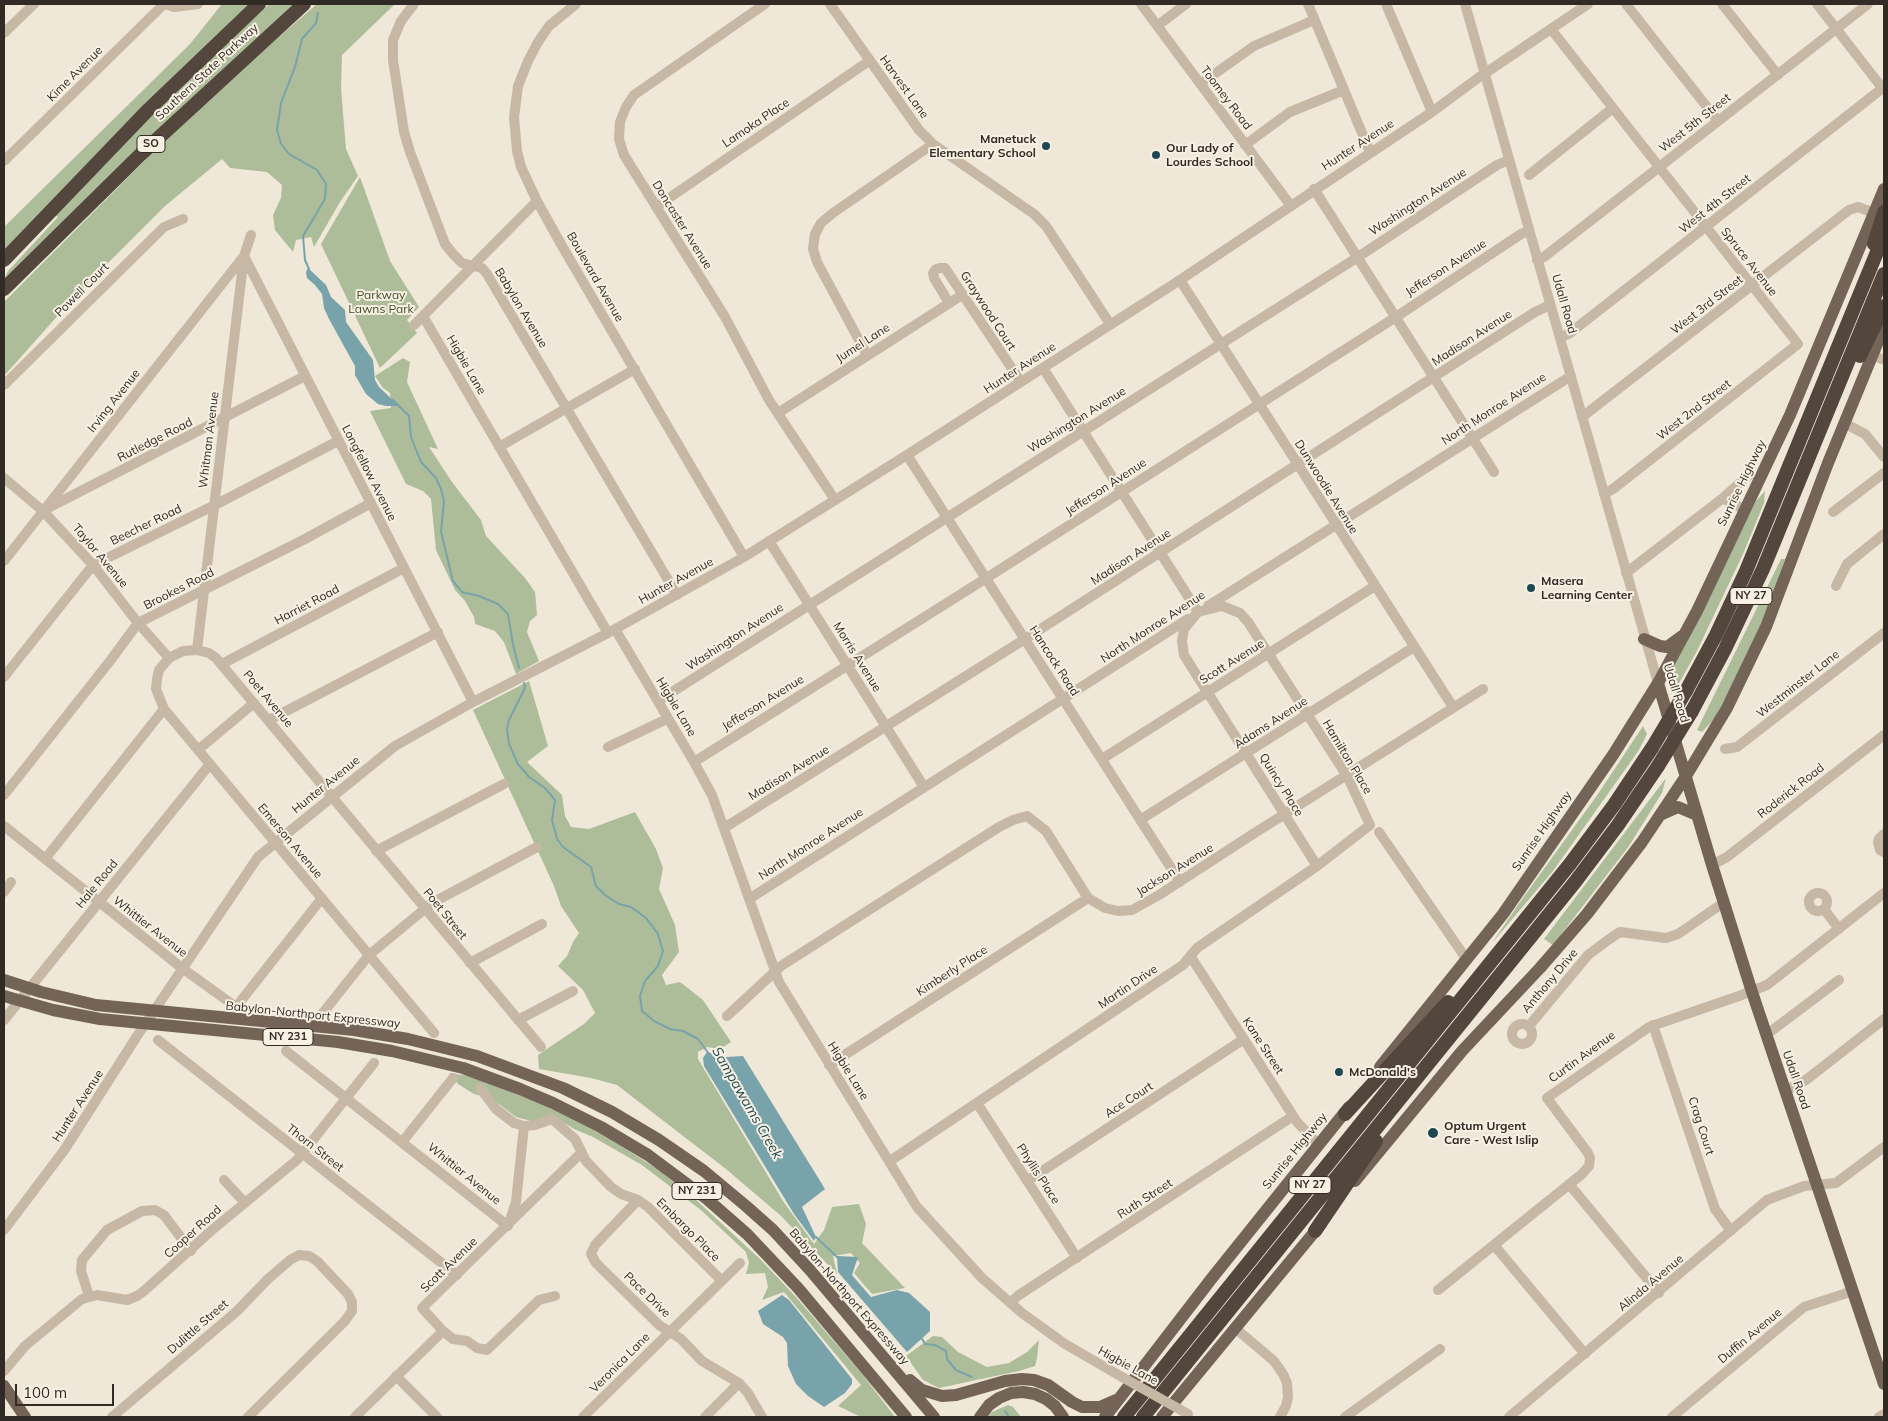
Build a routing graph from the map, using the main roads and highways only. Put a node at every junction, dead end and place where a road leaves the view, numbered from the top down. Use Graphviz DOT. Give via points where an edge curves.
graph roads {
  1 [pos="259,4"];
  2 [pos="304,4"];
  3 [pos="1884,189"];
  4 [pos="1879,213"];
  5 [pos="1884,235"];
  6 [pos="4,260"];
  7 [pos="1884,274"];
  8 [pos="1863,286"];
  9 [pos="4,289"];
  10 [pos="1884,306"];
  11 [pos="1884,327"];
  12 [pos="1878,358"];
  13 [pos="1823,423"];
  14 [pos="1686,632"];
  15 [pos="1644,639"];
  16 [pos="1658,683"];
  17 [pos="1686,776"];
  18 [pos="1660,815"];
  19 [pos="1697,815"];
  20 [pos="1497,954"];
  21 [pos="4,980"];
  22 [pos="4,996"];
  23 [pos="1434,1056"];
  24 [pos="1345,1114"];
  25 [pos="1315,1231"];
  26 [pos="876,1347"];
  27 [pos="1884,1382"];
  28 [pos="4,1386"];
  29 [pos="889,1396"];
  30 [pos="1120,1398"];
  31 [pos="25,1417"];
  32 [pos="902,1417"];
  33 [pos="906,1417"];
  34 [pos="934,1417"];
  35 [pos="980,1417"];
  36 [pos="1063,1417"];
  37 [pos="1105,1417"];
  38 [pos="1124,1417"];
  39 [pos="1143,1417"];
  40 [pos="1162,1417"];
  1 -- 6 [label="highway, Southern State Parkway / SO" via="147,111"];
  2 -- 9 [label="highway, Southern State Parkway / SO" via="141,154"];
  3 -- 4 [label="main road, Sunrise Highway"];
  4 -- 8 [label="highway"];
  4 -- 14 [label="main road, Sunrise Highway" via="1800,394"];
  5 -- 8 [label="highway, NY 27"];
  7 -- 13 [label="highway, NY 27"];
  8 -- 20 [label="highway, NY 27, bridge" via="1746,571 1686,691 1592,836"];
  10 -- 13 [label="highway" via="1852,373"];
  11 -- 12 [label="main road"];
  12 -- 17 [label="main road" via="1844,424 1763,635 1727,708"];
  13 -- 23 [label="highway, NY 27, bridge" via="1756,584 1692,711 1628,811 1586,868"];
  14 -- 15 [label="main road" via="1667,646"];
  14 -- 16 [label="main road, Sunrise Highway"];
  16 -- 17 [label="main road, Udall Road"];
  16 -- 24 [label="main road, Sunrise Highway" via="1603,770 1502,914"];
  17 -- 18 [label="main road"];
  17 -- 19 [label="main road, Udall Road"];
  18 -- 19 [label="main road" via="1678,807"];
  18 -- 25 [label="main road" via="1587,914 1450,1066"];
  19 -- 27 [label="main road, Udall Road" via="1766,1035"];
  20 -- 24 [label="highway" via="1459,990"];
  20 -- 38 [label="highway, NY 27"];
  21 -- 26 [label="main road, Babylon-Northport Expressway / NY 231" via="96,1005 345,1029 408,1039 477,1056 563,1088 644,1130 718,1182 785,1243"];
  22 -- 29 [label="main road, Babylon-Northport Expressway / NY 231" via="75,1015 392,1051 445,1063 536,1095 632,1146 707,1199 747,1234 798,1288"];
  23 -- 25 [label="highway"];
  23 -- 39 [label="highway, NY 27"];
  24 -- 30 [label="main road, Sunrise Highway" via="1217,1271"];
  25 -- 40 [label="main road"];
  26 -- 30 [label="main road" via="919,1388 938,1395 956,1395 1022,1379 1048,1385 1086,1408 1100,1407"];
  26 -- 34 [label="main road, Babylon-Northport Expressway / NY 231"];
  28 -- 31 [label="main road"];
  29 -- 32 [label="main road"];
  29 -- 33 [label="main road, Babylon-Northport Expressway / NY 231"];
  30 -- 37 [label="main road, Sunrise Highway"];
  35 -- 36 [label="main road" via="999,1398 1023,1392 1046,1399"];
}
